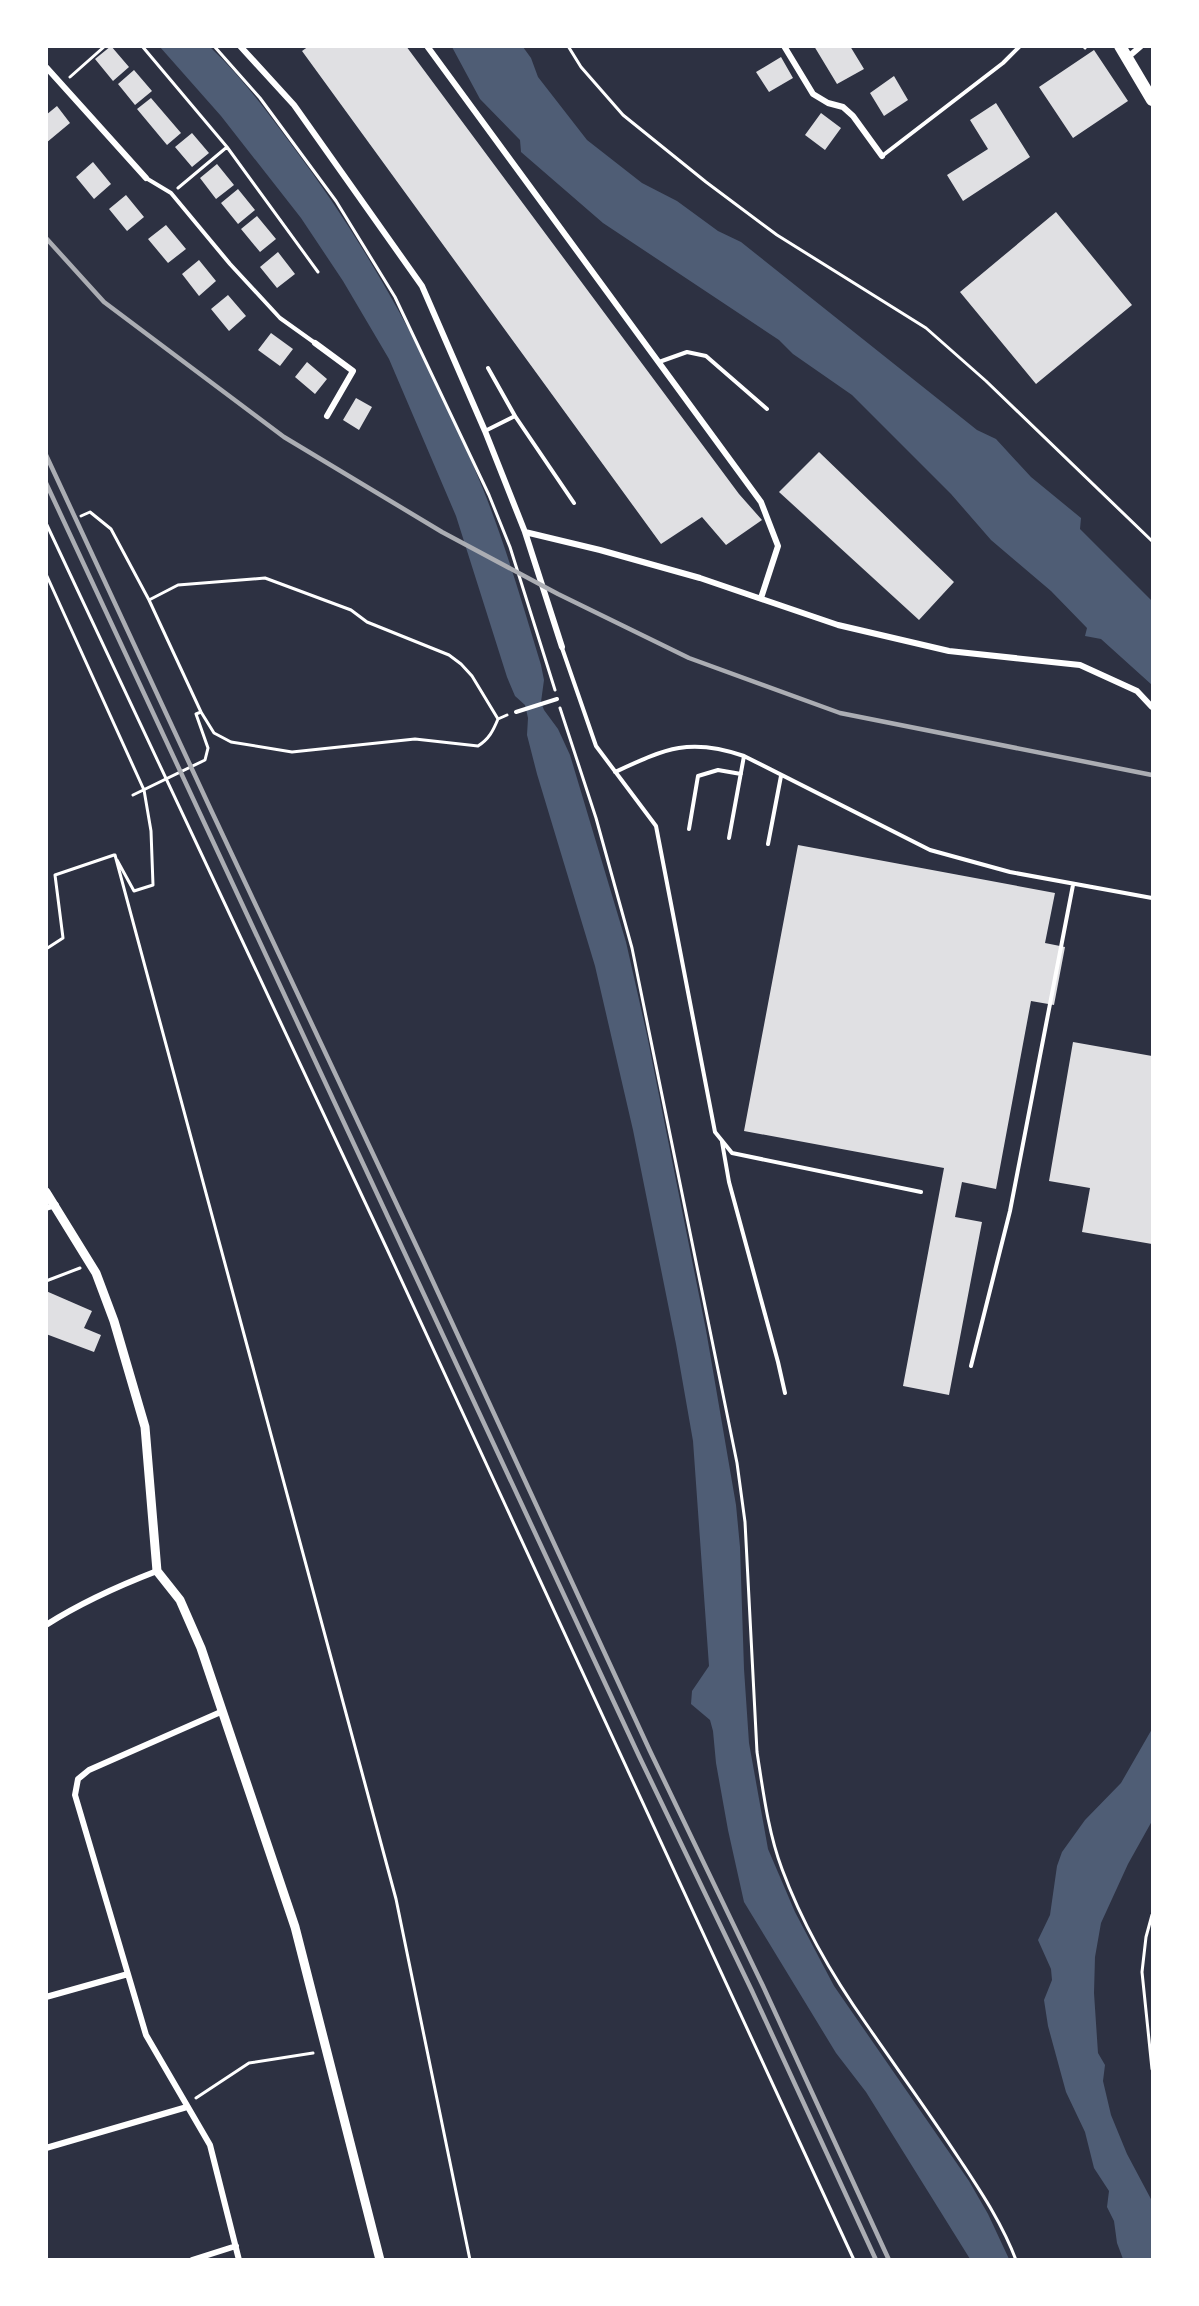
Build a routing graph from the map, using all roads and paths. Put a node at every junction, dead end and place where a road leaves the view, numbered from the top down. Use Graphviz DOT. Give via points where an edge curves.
graph roads {
  1 [pos="105,46"];
  2 [pos="142,46"];
  3 [pos="214,46"];
  4 [pos="240,46"];
  5 [pos="427,46"];
  6 [pos="568,46"];
  7 [pos="784,46"];
  8 [pos="1020,46"];
  9 [pos="1120,46"];
  10 [pos="1141,46"];
  11 [pos="1127,58"];
  12 [pos="46,67"];
  13 [pos="53,74"];
  14 [pos="46,80"];
  15 [pos="62,84"];
  16 [pos="1152,100"];
  17 [pos="227,147"];
  18 [pos="882,156"];
  19 [pos="146,178"];
  20 [pos="171,193"];
  21 [pos="318,272"];
  22 [pos="315,343"];
  23 [pos="659,362"];
  24 [pos="488,368"];
  25 [pos="766,409"];
  26 [pos="327,416"];
  27 [pos="515,416"];
  28 [pos="485,431"];
  29 [pos="574,503"];
  30 [pos="81,516"];
  31 [pos="46,523"];
  32 [pos="525,532"];
  33 [pos="1152,541"];
  34 [pos="46,574"];
  35 [pos="761,598"];
  36 [pos="149,600"];
  37 [pos="562,647"];
  38 [pos="557,699"];
  39 [pos="1152,707"];
  40 [pos="201,712"];
  41 [pos="516,712"];
  42 [pos="498,719"];
  43 [pos="744,756"];
  44 [pos="615,772"];
  45 [pos="741,774"];
  46 [pos="781,776"];
  47 [pos="144,790"];
  48 [pos="133,795"];
  49 [pos="689,829"];
  50 [pos="729,838"];
  51 [pos="768,844"];
  52 [pos="115,855"];
  53 [pos="1073,885"];
  54 [pos="1152,898"];
  55 [pos="46,949"];
  56 [pos="722,1141"];
  57 [pos="46,1192"];
  58 [pos="921,1192"];
  59 [pos="51,1207"];
  60 [pos="90,1264"];
  61 [pos="46,1281"];
  62 [pos="971,1366"];
  63 [pos="785,1393"];
  64 [pos="157,1571"];
  65 [pos="46,1626"];
  66 [pos="223,1712"];
  67 [pos="1152,1916"];
  68 [pos="128,1974"];
  69 [pos="46,1997"];
  70 [pos="327,2051"];
  71 [pos="1152,2069"];
  72 [pos="187,2106"];
  73 [pos="46,2148"];
  74 [pos="236,2246"];
  75 [pos="192,2259"];
  76 [pos="239,2259"];
  77 [pos="380,2259"];
  78 [pos="470,2259"];
  79 [pos="854,2259"];
  80 [pos="1016,2259"];
  1 -- 15 [label="path"];
  2 -- 17 [label="path"];
  3 -- 38 [label="path" via="260,98 336,201 407,320 510,547"];
  4 -- 28 [label="street" via="294,105 422,286"];
  5 -- 23 [label="street"];
  6 -- 33 [label="path" via="581,68 623,115 777,235 926,328"];
  7 -- 18 [label="street" via="813,94 843,107"];
  8 -- 18 [label="lane"];
  9 -- 11 [label="main road"];
  10 -- 11 [label="street"];
  11 -- 16 [label="main road"];
  12 -- 13 [label="street"];
  13 -- 14 [label="street"];
  13 -- 15 [label="street"];
  15 -- 19 [label="street"];
  17 -- 20 [label="path"];
  17 -- 21 [label="path"];
  19 -- 20 [label="lane"];
  20 -- 22 [label="lane" via="280,318"];
  22 -- 26 [label="street" via="353,371"];
  23 -- 25 [label="lane" via="687,352 706,356"];
  23 -- 35 [label="street" via="761,502 778,546"];
  24 -- 27 [label="lane"];
  27 -- 28 [label="lane"];
  27 -- 29 [label="lane"];
  28 -- 32 [label="street"];
  30 -- 36 [label="path" via="90,512 111,529"];
  31 -- 79 [label="path"];
  32 -- 35 [label="street"];
  32 -- 37 [label="street"];
  34 -- 47 [label="path"];
  35 -- 39 [label="street" via="838,625 949,651 1080,665 1137,691"];
  36 -- 40 [label="path"];
  36 -- 42 [label="path" via="178,585 266,578 351,610 367,622 449,655 472,676"];
  37 -- 44 [label="lane" via="596,746"];
  38 -- 41 [label="lane"];
  38 -- 80 [label="path" via="596,818 632,948 737,1462 745,1522 757,1752 781,1868 825,1960 988,2202"];
  40 -- 42 [label="path" via="214,733 231,742 292,752 415,739 478,746 493,733"];
  40 -- 47 [label="path" via="196,714 208,748 205,760"];
  41 -- 42 [label="path"];
  43 -- 44 [label="lane" via="722,748 687,746 656,753"];
  43 -- 45 [label="lane"];
  43 -- 46 [label="lane"];
  44 -- 56 [label="lane" via="656,826 715,1132"];
  45 -- 49 [label="lane" via="718,770 698,776"];
  45 -- 50 [label="lane"];
  46 -- 51 [label="lane"];
  46 -- 53 [label="lane" via="930,850"];
  47 -- 48 [label="path"];
  47 -- 52 [label="path" via="151,831 153,885 134,891"];
  52 -- 55 [label="path" via="55,876 63,938"];
  52 -- 78 [label="path" via="396,1899"];
  53 -- 54 [label="lane"];
  53 -- 62 [label="lane" via="1010,1211"];
  56 -- 58 [label="lane" via="732,1153"];
  56 -- 63 [label="lane" via="729,1182"];
  57 -- 59 [label="street"];
  59 -- 60 [label="street"];
  60 -- 61 [label="path"];
  60 -- 64 [label="street" via="114,1321 145,1427"];
  64 -- 65 [label="street" via="112,1588"];
  64 -- 66 [label="street" via="180,1600"];
  66 -- 68 [label="street" via="89,1770 78,1779 75,1795"];
  66 -- 70 [label="street" via="295,1927"];
  67 -- 71 [label="path" via="1142,1972"];
  68 -- 69 [label="street"];
  68 -- 72 [label="street" via="146,2035"];
  70 -- 72 [label="path" via="249,2063"];
  70 -- 77 [label="street"];
  72 -- 73 [label="street"];
  72 -- 74 [label="street" via="210,2145"];
  74 -- 75 [label="street"];
  74 -- 76 [label="street"];
}
